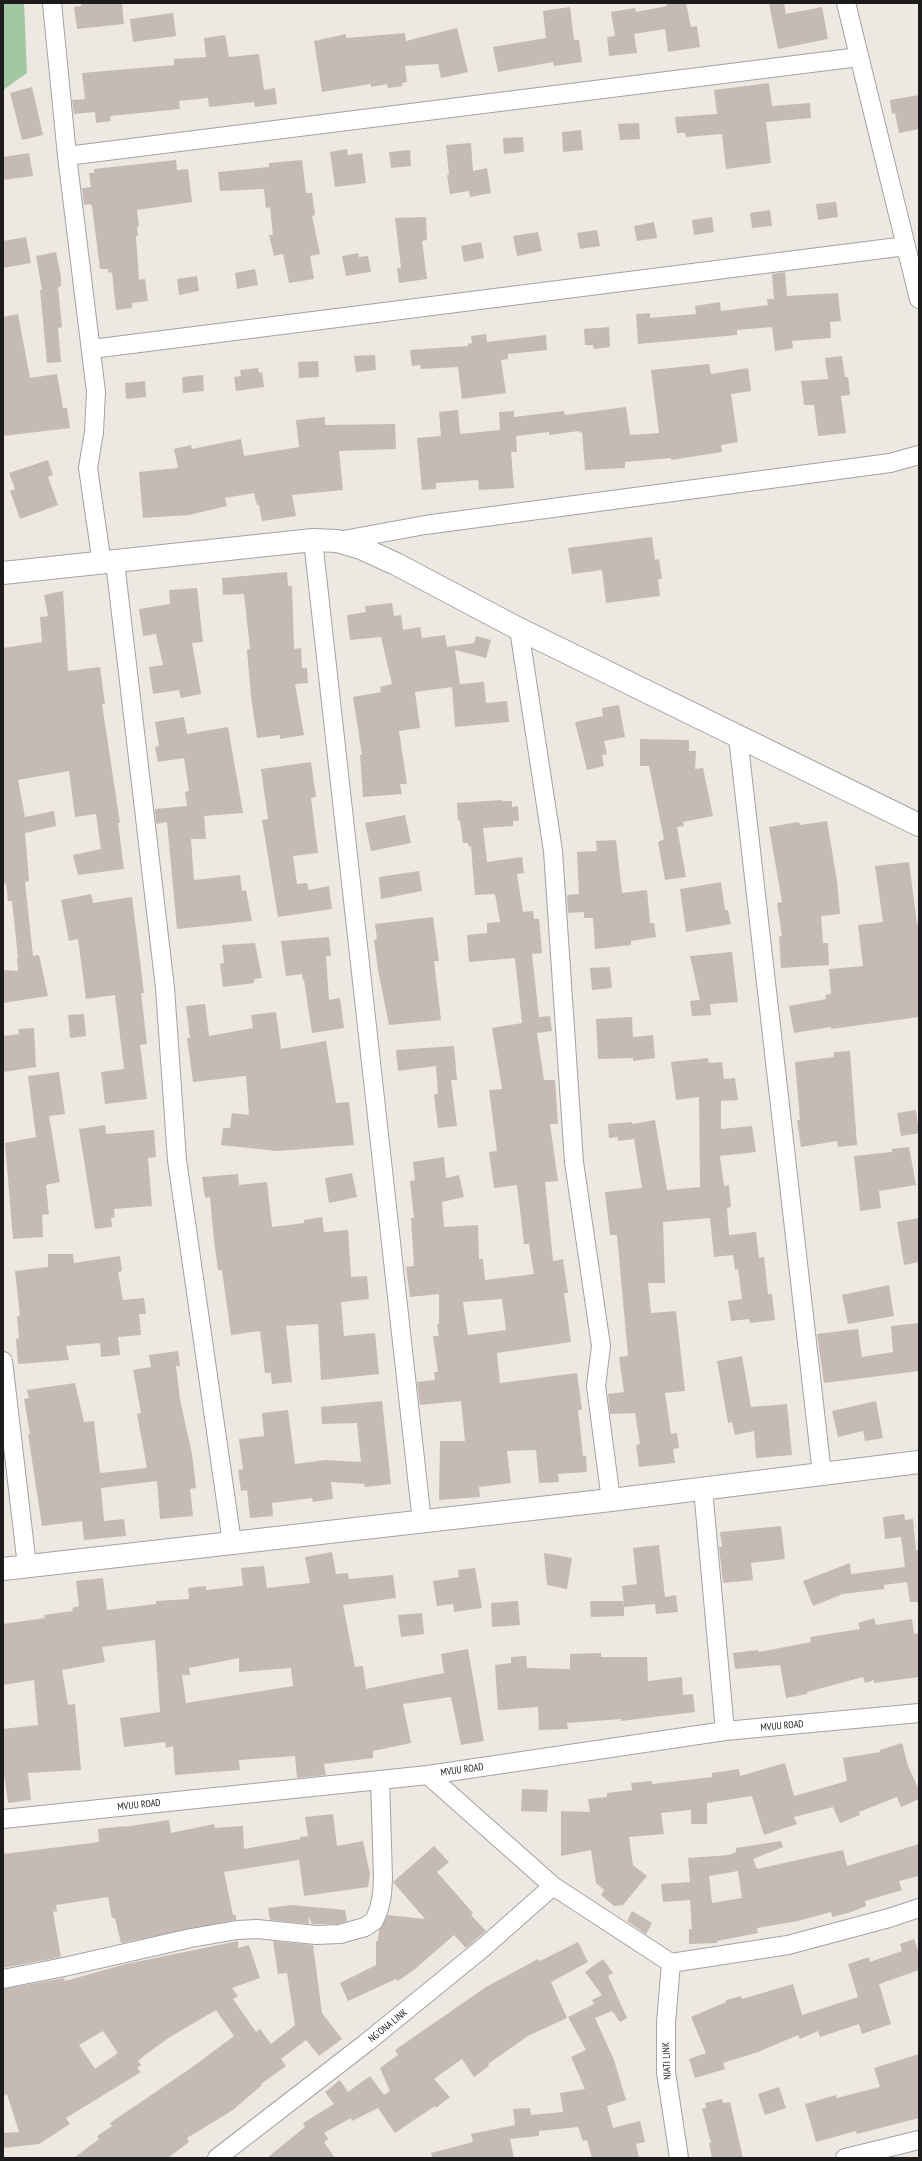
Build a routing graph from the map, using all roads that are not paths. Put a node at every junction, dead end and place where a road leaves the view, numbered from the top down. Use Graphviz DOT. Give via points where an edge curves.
graph roads {
  1 [pos="52,3"];
  2 [pos="846,3"];
  3 [pos="859,57"];
  4 [pos="67,156"];
  5 [pos="906,246"];
  6 [pos="919,300"];
  7 [pos="92,349"];
  8 [pos="919,455"];
  9 [pos="313,540"];
  10 [pos="337,541"];
  11 [pos="108,563"];
  12 [pos="3,573"];
  13 [pos="520,629"];
  14 [pos="738,737"];
  15 [pos="919,826"];
  16 [pos="3,1361"];
  17 [pos="919,1462"];
  18 [pos="822,1474"];
  19 [pos="703,1489"];
  20 [pos="611,1500"];
  21 [pos="422,1522"];
  22 [pos="232,1543"];
  23 [pos="27,1566"];
  24 [pos="3,1569"];
  25 [pos="919,1713"];
  26 [pos="725,1731"];
  27 [pos="428,1775"];
  28 [pos="380,1780"];
  29 [pos="3,1819"];
  30 [pos="553,1886"];
  31 [pos="919,1908"];
  32 [pos="672,1963"];
  33 [pos="3,1979"];
  34 [pos="919,2140"];
  35 [pos="217,2158"];
  36 [pos="679,2158"];
  37 [pos="845,2158"];
  1 -- 4 [label="street"];
  2 -- 3 [label="street"];
  3 -- 4 [label="street"];
  3 -- 5 [label="street"];
  4 -- 7 [label="street"];
  5 -- 6 [label="street"];
  5 -- 7 [label="street"];
  7 -- 11 [label="street" via="96,392 94,432 88,468"];
  8 -- 10 [label="street" via="890,463 425,525"];
  9 -- 10 [label="street"];
  9 -- 11 [label="street"];
  9 -- 21 [label="street"];
  10 -- 13 [label="street" via="361,548 396,564"];
  11 -- 12 [label="street"];
  11 -- 22 [label="street" via="165,988 177,1160"];
  13 -- 14 [label="street"];
  13 -- 20 [label="street" via="553,851 574,1162 601,1346 596,1386"];
  14 -- 15 [label="street"];
  14 -- 18 [label="street"];
  16 -- 23 [label="street"];
  17 -- 18 [label="street"];
  18 -- 19 [label="street"];
  19 -- 20 [label="street"];
  19 -- 26 [label="street"];
  20 -- 21 [label="street"];
  21 -- 22 [label="street"];
  22 -- 23 [label="street"];
  23 -- 24 [label="street"];
  25 -- 26 [label="street, MVUU ROAD"];
  26 -- 27 [label="street, MVUU ROAD"];
  27 -- 28 [label="street, MVUU ROAD"];
  27 -- 30 [label="street"];
  28 -- 29 [label="street, MVUU ROAD"];
  28 -- 33 [label="street" via="382,1895 374,1921 366,1927 340,1934 316,1935 257,1929 237,1930"];
  30 -- 32 [label="street"];
  30 -- 35 [label="street, NG'ONA LINK" via="484,1947 366,2044"];
  31 -- 32 [label="street" via="788,1945"];
  32 -- 36 [label="street, NJATI LINK" via="666,2023 666,2072"];
  34 -- 37 [label="street"];
}
